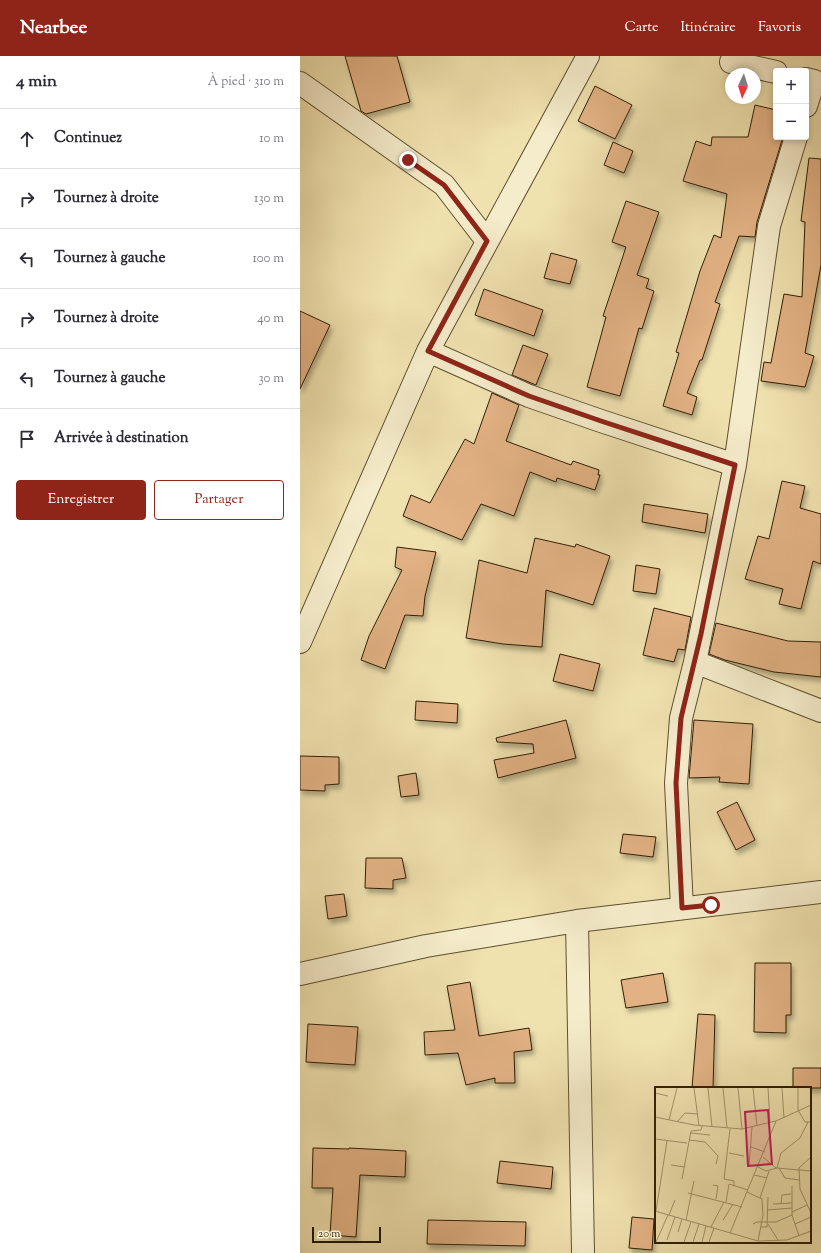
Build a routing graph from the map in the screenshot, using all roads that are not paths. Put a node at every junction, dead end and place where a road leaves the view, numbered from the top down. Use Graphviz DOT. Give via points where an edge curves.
graph roads {
  1 [pos="588,56"];
  2 [pos="731,62"];
  3 [pos="773,71"];
  4 [pos="809,80"];
  5 [pos="300,83"];
  6 [pos="809,97"];
  7 [pos="795,140"];
  8 [pos="487,241"];
  9 [pos="428,351"];
  10 [pos="735,465"];
  11 [pos="300,642"];
  12 [pos="695,662"];
  13 [pos="821,711"];
  14 [pos="821,892"];
  15 [pos="682,908"];
  16 [pos="577,921"];
  17 [pos="300,974"];
  18 [pos="583,1253"];
  1 -- 8 [label="street"];
  2 -- 3 [label="street"];
  4 -- 6 [label="street" via="814,81"];
  5 -- 8 [label="street" via="444,185"];
  7 -- 10 [label="street" via="769,226"];
  8 -- 9 [label="street"];
  9 -- 10 [label="street" via="529,396"];
  9 -- 11 [label="street"];
  10 -- 12 [label="street"];
  12 -- 13 [label="street"];
  12 -- 15 [label="street" via="681,718 676,783"];
  14 -- 15 [label="street"];
  15 -- 16 [label="street"];
  16 -- 17 [label="street" via="426,946"];
  16 -- 18 [label="street"];
}
